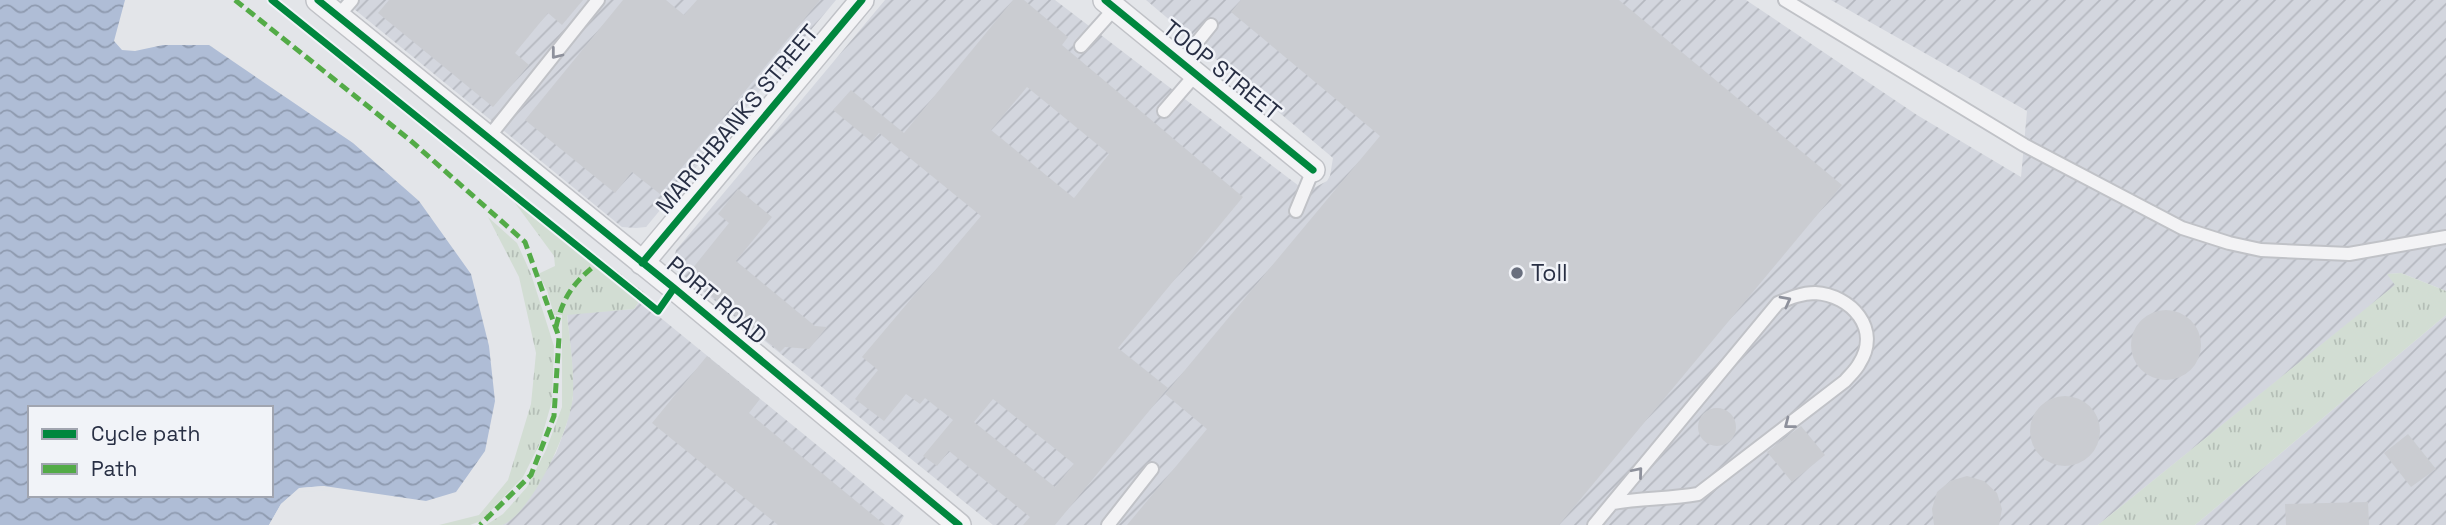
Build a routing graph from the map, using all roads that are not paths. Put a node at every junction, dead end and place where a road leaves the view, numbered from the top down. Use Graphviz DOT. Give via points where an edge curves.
graph roads {
  1 [pos="318,0"];
  2 [pos="598,0"];
  3 [pos="862,0"];
  4 [pos="1785,0"];
  5 [pos="1110,4"];
  6 [pos="345,8"];
  7 [pos="1211,25"];
  8 [pos="1081,47"];
  9 [pos="1189,68"];
  10 [pos="1164,111"];
  11 [pos="488,138"];
  12 [pos="1313,170"];
  13 [pos="1296,211"];
  14 [pos="2446,236"];
  15 [pos="642,263"];
  16 [pos="1152,469"];
  17 [pos="1613,503"];
  18 [pos="958,525"];
  19 [pos="1108,525"];
  20 [pos="1594,525"];
  1 -- 6 [label="street, PORT ROAD"];
  2 -- 11 [label="lane, one-way"];
  3 -- 15 [label="street, MARCHBANKS STREET"];
  4 -- 14 [label="lane" via="2024,145 2182,228 2261,250 2348,254"];
  5 -- 8 [label="lane"];
  5 -- 9 [label="street, TOOP STREET"];
  6 -- 11 [label="street, PORT ROAD"];
  7 -- 9 [label="lane"];
  9 -- 10 [label="lane"];
  9 -- 12 [label="street, TOOP STREET"];
  11 -- 15 [label="street, PORT ROAD"];
  12 -- 13 [label="lane"];
  15 -- 18 [label="street, PORT ROAD"];
  16 -- 19 [label="lane"];
  17 -- 17 [label="lane, one-way" via="1778,303 1813,293 1841,298 1857,310 1866,328 1865,346 1860,363 1845,381 1698,494"];
  17 -- 20 [label="lane"];
}
